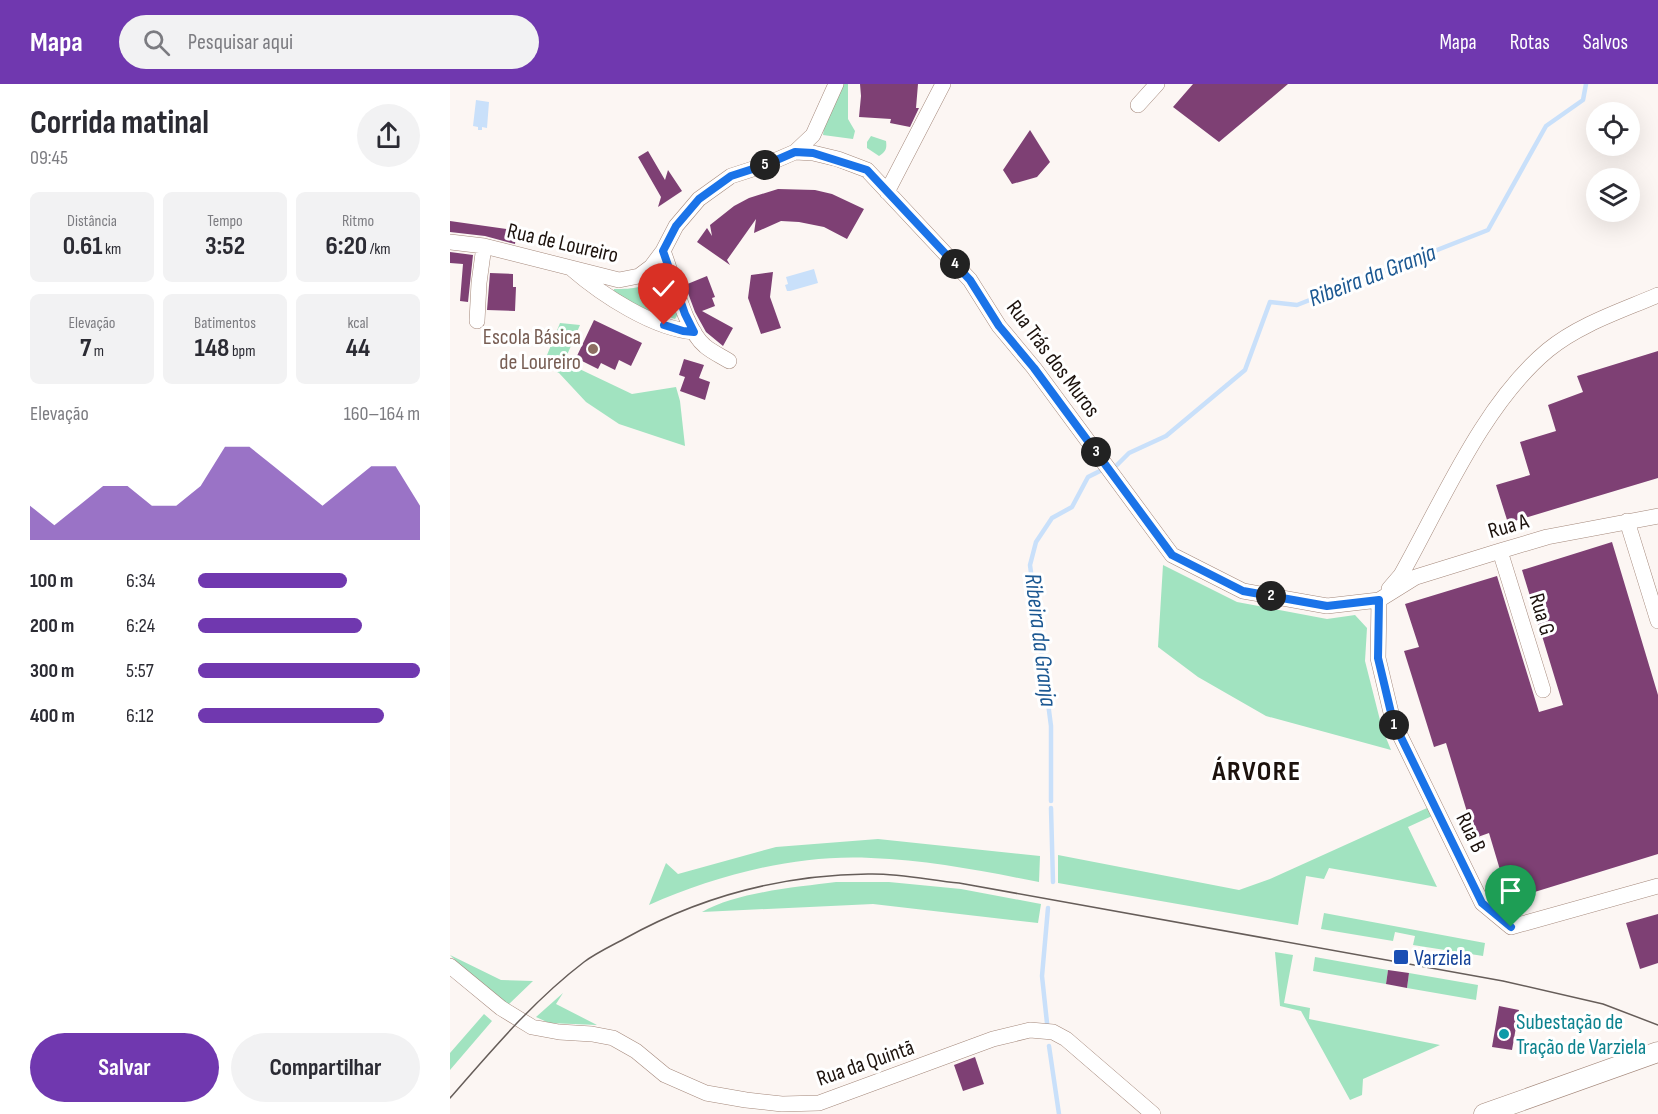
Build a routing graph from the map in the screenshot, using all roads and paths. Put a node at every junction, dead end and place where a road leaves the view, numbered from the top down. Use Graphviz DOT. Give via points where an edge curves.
graph roads {
  1 [pos="836,84"];
  2 [pos="943,84"];
  3 [pos="1157,84"];
  4 [pos="1138,105"];
  5 [pos="795,152"];
  6 [pos="887,192"];
  7 [pos="450,242"];
  8 [pos="484,246"];
  9 [pos="663,251"];
  10 [pos="569,268"];
  11 [pos="1658,295"];
  12 [pos="477,321"];
  13 [pos="694,332"];
  14 [pos="729,361"];
  15 [pos="1658,516"];
  16 [pos="1627,521"];
  17 [pos="1500,551"];
  18 [pos="1379,600"];
  19 [pos="1658,621"];
  20 [pos="1543,690"];
  21 [pos="1658,886"];
  22 [pos="450,966"];
  23 [pos="1658,1052"];
  24 [pos="1153,1114"];
  25 [pos="1484,1114"];
  1 -- 5 [label="street" via="813,135"];
  2 -- 6 [label="street"];
  3 -- 4 [label="street"];
  5 -- 6 [label="street, Rua Trás dos Muros" via="813,153 867,170"];
  5 -- 9 [label="street, Rua de Loureiro" via="731,176 699,199 676,226"];
  6 -- 18 [label="street, Rua Trás dos Muros" via="970,280 999,326 1172,555 1243,591 1327,606"];
  7 -- 8 [label="street, Rua de Loureiro"];
  8 -- 10 [label="street, Rua de Loureiro"];
  8 -- 12 [label="street"];
  9 -- 10 [label="street, Rua de Loureiro" via="639,276 619,280"];
  9 -- 13 [label="street"];
  10 -- 13 [label="street" via="616,302 664,325"];
  11 -- 18 [label="street" via="1596,320 1549,350 1509,390 1479,434 1401,575"];
  13 -- 14 [label="street" via="703,345"];
  15 -- 16 [label="street, Rua A"];
  16 -- 17 [label="street, Rua A"];
  16 -- 19 [label="street"];
  17 -- 18 [label="street, Rua A" via="1416,577"];
  17 -- 20 [label="street, Rua G"];
  18 -- 21 [label="street, Rua B" via="1378,658 1393,721 1482,903 1511,927"];
  22 -- 24 [label="street, Rua da Quintã" via="501,1008 532,1027 613,1038 665,1075 706,1093 782,1104 819,1103 993,1039 1030,1030 1053,1032 1066,1039"];
  23 -- 25 [label="main road"];
}
